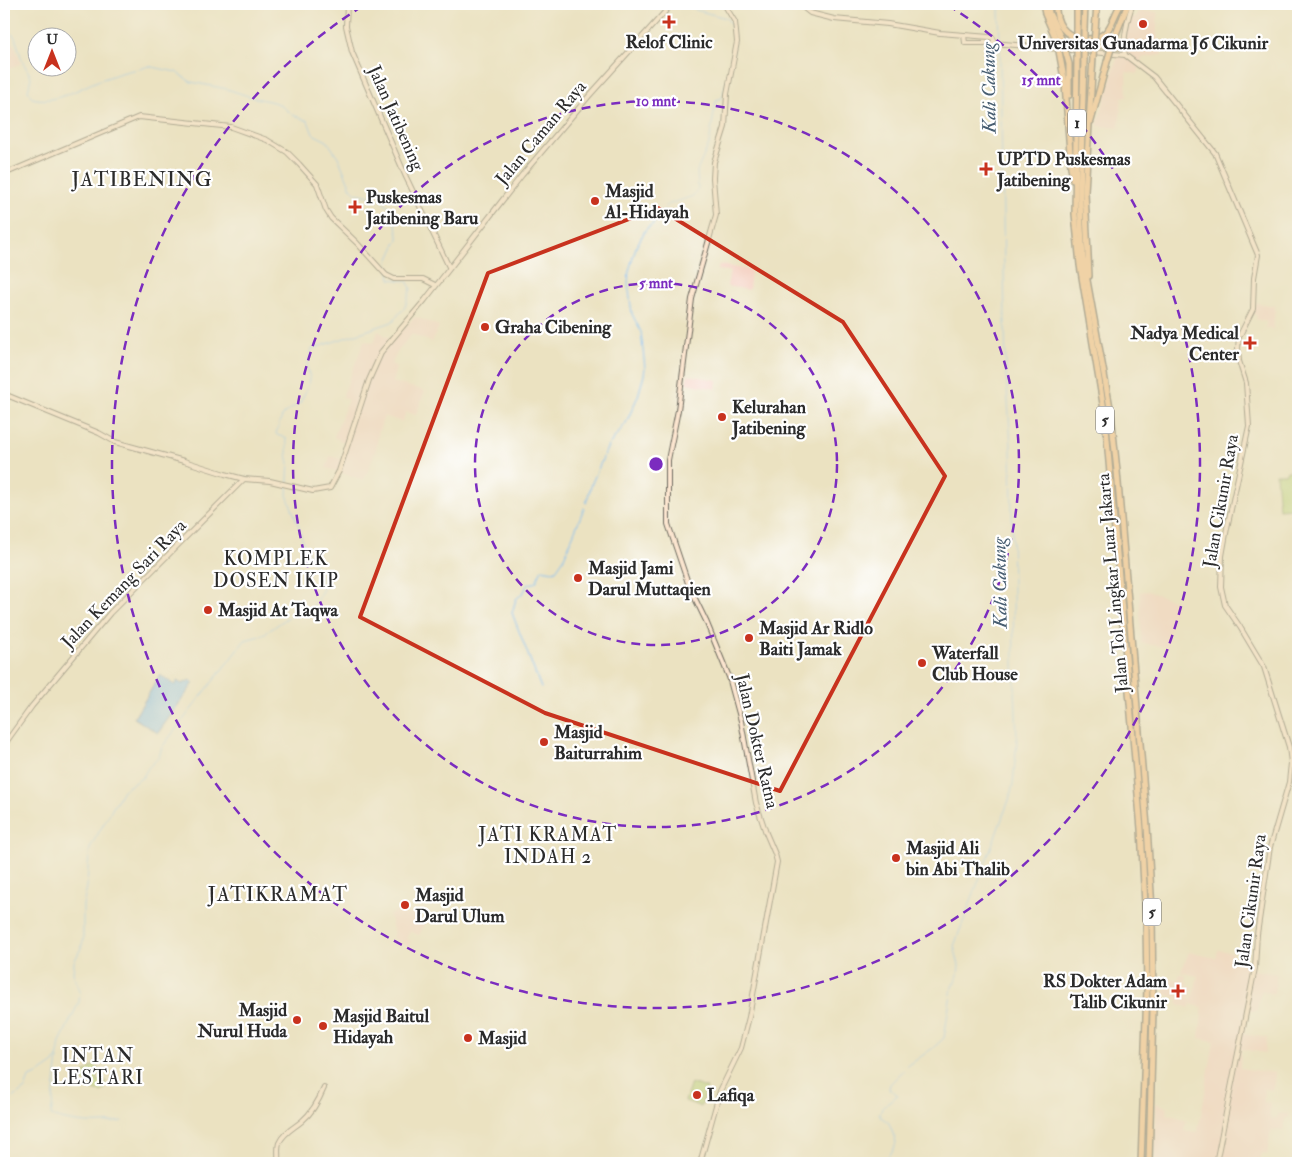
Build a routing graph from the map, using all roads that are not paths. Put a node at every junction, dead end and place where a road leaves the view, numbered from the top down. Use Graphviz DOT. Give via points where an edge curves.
graph roads {
  1 [pos="347,4"];
  2 [pos="672,4"];
  3 [pos="724,4"];
  4 [pos="794,4"];
  5 [pos="1043,4"];
  6 [pos="1048,4"];
  7 [pos="1056,4"];
  8 [pos="1078,4"];
  9 [pos="1085,4"];
  10 [pos="1097,4"];
  11 [pos="1119,4"];
  12 [pos="1128,4"];
  13 [pos="1133,4"];
  14 [pos="964,35"];
  15 [pos="1058,38"];
  16 [pos="1066,43"];
  17 [pos="998,44"];
  18 [pos="1044,48"];
  19 [pos="1124,48"];
  20 [pos="1066,51"];
  21 [pos="1126,55"];
  22 [pos="1068,123"];
  23 [pos="1088,138"];
  24 [pos="4,174"];
  25 [pos="1075,188"];
  26 [pos="450,267"];
  27 [pos="435,285"];
  28 [pos="1089,294"];
  29 [pos="4,394"];
  30 [pos="244,479"];
  31 [pos="4,745"];
  32 [pos="324,1088"];
  33 [pos="278,1163"];
  34 [pos="700,1163"];
  35 [pos="1140,1163"];
  36 [pos="1149,1163"];
  37 [pos="1216,1163"];
  1 -- 26 [label="street, Jalan Jatibening" via="346,26 352,52 403,171"];
  2 -- 26 [label="street, Jalan Caman Raya" via="552,139"];
  3 -- 34 [label="street, Jalan Dokter Ratna" via="735,22 737,42 727,94 725,127 714,162 716,215 692,299 678,410 668,460 668,524 689,586 729,677 741,721 756,803 777,862 749,1017 741,1048 720,1091"];
  4 -- 14 [label="street" via="810,13 834,19"];
  5 -- 15 [label="highway"];
  6 -- 15 [label="highway"];
  7 -- 11 [label="highway" via="1055,12 1065,32 1095,39 1106,31"];
  8 -- 25 [label="highway, Jalan Tol Lingkar Luar Jakarta / 1, bridge"];
  9 -- 28 [label="highway, Jalan Tol Lingkar Luar Jakarta / 1, bridge" via="1080,196 1083,258"];
  10 -- 23 [label="highway, bridge"];
  12 -- 23 [label="highway, bridge" via="1098,92"];
  13 -- 19 [label="street"];
  14 -- 17 [label="street" via="994,38"];
  14 -- 17 [label="street" via="965,43"];
  15 -- 20 [label="highway, bridge"];
  15 -- 22 [label="highway, bridge"];
  16 -- 18 [label="street"];
  16 -- 19 [label="street"];
  16 -- 20 [label="street"];
  17 -- 18 [label="street"];
  18 -- 20 [label="street"];
  19 -- 21 [label="street"];
  20 -- 21 [label="street"];
  20 -- 22 [label="highway" via="1070,71"];
  21 -- 37 [label="street, Jalan Cikunir Raya" via="1154,77 1215,153 1258,255 1253,309 1238,348 1246,383 1249,426 1222,556 1221,587 1225,605 1264,668 1291,763 1289,782 1270,847 1256,934 1256,968"];
  22 -- 25 [label="highway"];
  23 -- 28 [label="highway" via="1085,192"];
  24 -- 27 [label="street" via="139,117 231,127 267,140 293,158 317,184 331,218 386,275 394,279 423,278"];
  25 -- 35 [label="highway, Jalan Tol Lingkar Luar Jakarta / 5" via="1080,265 1111,473 1141,829 1147,988"];
  26 -- 27 [label="street, Jalan Caman Raya"];
  27 -- 30 [label="street, Jalan Caman Raya" via="382,351 332,486 318,491 262,479"];
  28 -- 36 [label="highway, Jalan Tol Lingkar Luar Jakarta / 5" via="1111,413 1147,826 1152,910"];
  29 -- 30 [label="street" via="115,442"];
  30 -- 31 [label="street, Jalan Kemang Sari Raya" via="110,613 32,706"];
  32 -- 33 [label="street" via="313,1110 290,1128 279,1143"];
}
